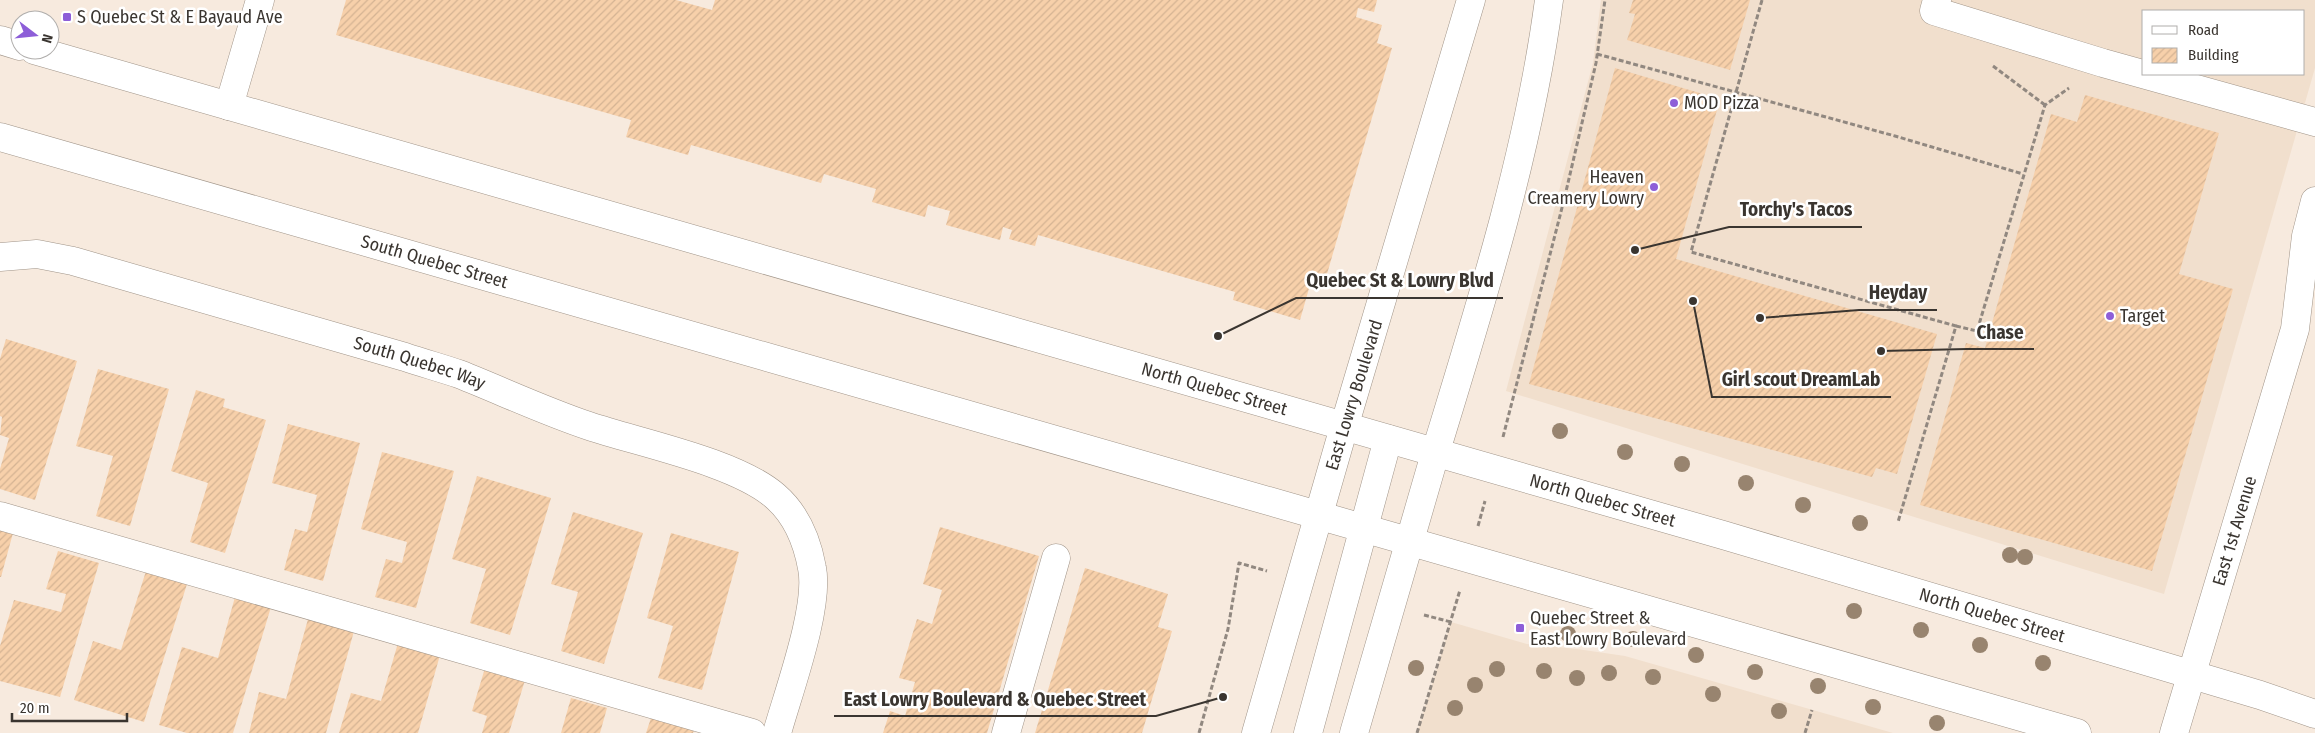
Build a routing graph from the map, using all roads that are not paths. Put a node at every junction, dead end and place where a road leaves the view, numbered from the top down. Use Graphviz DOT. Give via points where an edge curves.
graph roads {
  1 [pos="260,0"];
  2 [pos="1471,0"];
  3 [pos="1549,0"];
  4 [pos="1937,0"];
  5 [pos="60,57"];
  6 [pos="2142,72"];
  7 [pos="2152,75"];
  8 [pos="229,106"];
  9 [pos="2315,122"];
  10 [pos="0,137"];
  11 [pos="2315,201"];
  12 [pos="0,257"];
  13 [pos="2315,291"];
  14 [pos="2295,329"];
  15 [pos="1344,427"];
  16 [pos="1388,439"];
  17 [pos="1435,454"];
  18 [pos="0,516"];
  19 [pos="1318,516"];
  20 [pos="1363,529"];
  21 [pos="1409,542"];
  22 [pos="1056,558"];
  23 [pos="2191,676"];
  24 [pos="2315,714"];
  25 [pos="752,733"];
  26 [pos="777,733"];
  27 [pos="1006,733"];
  28 [pos="1256,733"];
  29 [pos="1308,733"];
  30 [pos="1354,733"];
  31 [pos="2077,733"];
  32 [pos="2174,733"];
  1 -- 8 [label="main road"];
  2 -- 15 [label="main road, East Lowry Boulevard"];
  3 -- 17 [label="main road" via="1537,72 1500,228"];
  4 -- 6 [label="main road" via="1934,11"];
  5 -- 8 [label="main road"];
  7 -- 9 [label="main road"];
  8 -- 15 [label="main road, North Quebec Street"];
  10 -- 19 [label="main road, South Quebec Street"];
  11 -- 14 [label="main road, East 1st Avenue" via="2306,236"];
  12 -- 26 [label="main road, South Quebec Way" via="37,254 73,261 458,374 554,414 708,462 746,477 774,494 793,513 813,570 807,628"];
  13 -- 14 [label="main road, East 1st Avenue"];
  14 -- 23 [label="main road, East 1st Avenue"];
  15 -- 16 [label="main road, North Quebec Street"];
  15 -- 19 [label="main road, East Lowry Boulevard"];
  16 -- 17 [label="main road, North Quebec Street"];
  16 -- 20 [label="main road"];
  17 -- 21 [label="main road"];
  17 -- 23 [label="main road, North Quebec Street" via="1718,533"];
  18 -- 25 [label="main road"];
  19 -- 20 [label="main road"];
  19 -- 28 [label="main road, East Lowry Boulevard"];
  20 -- 21 [label="main road"];
  20 -- 29 [label="main road"];
  21 -- 30 [label="main road"];
  21 -- 31 [label="main road"];
  22 -- 27 [label="main road"];
  23 -- 24 [label="main road, North Quebec Street"];
  23 -- 32 [label="main road, East 1st Avenue"];
}
